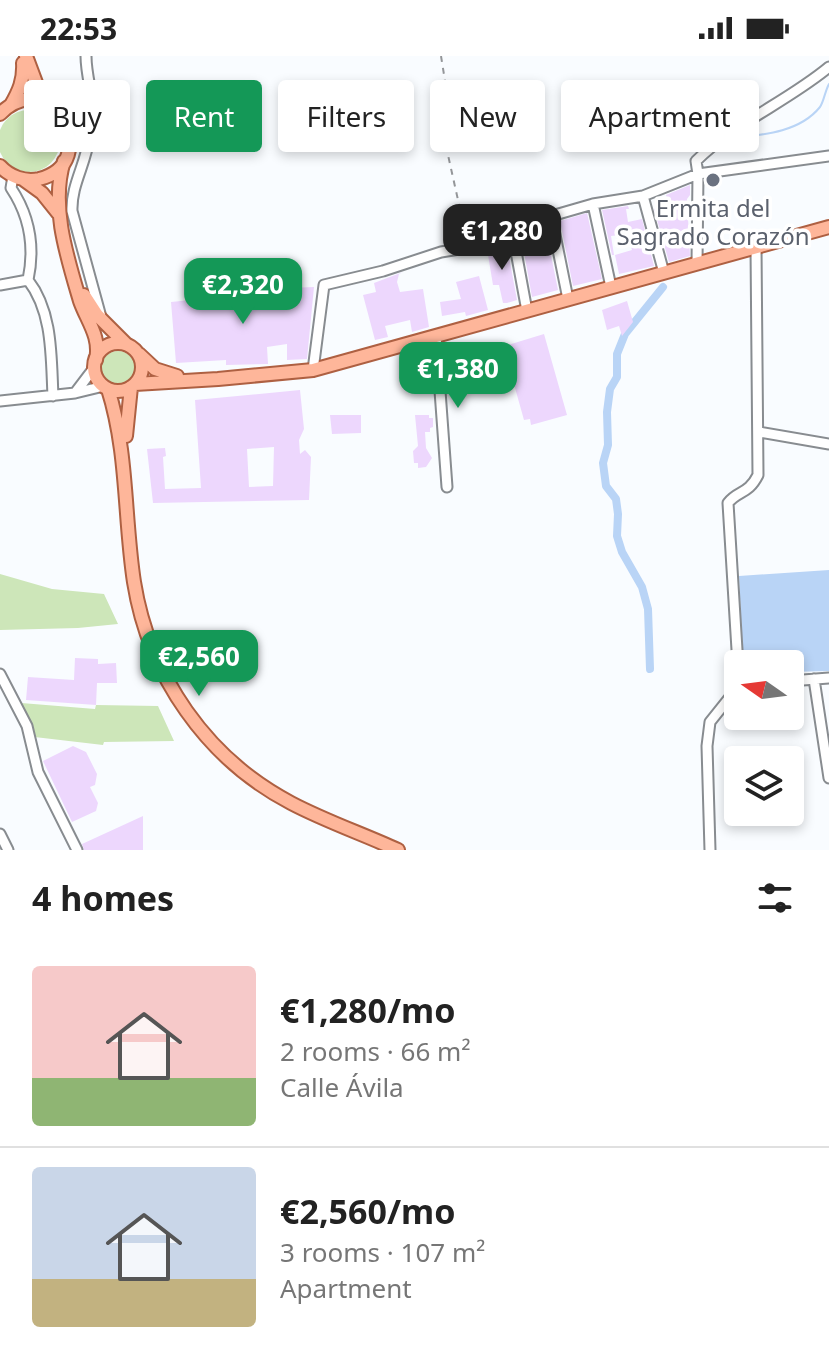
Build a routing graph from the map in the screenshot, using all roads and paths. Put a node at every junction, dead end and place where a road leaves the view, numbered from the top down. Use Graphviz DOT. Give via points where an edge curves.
graph roads {
  1 [pos="24,56"];
  2 [pos="86,56"];
  3 [pos="441,56"];
  4 [pos="829,67"];
  5 [pos="34,80"];
  6 [pos="89,80"];
  7 [pos="24,101"];
  8 [pos="11,105"];
  9 [pos="0,114"];
  10 [pos="68,152"];
  11 [pos="86,152"];
  12 [pos="829,156"];
  13 [pos="64,161"];
  14 [pos="0,166"];
  15 [pos="698,174"];
  16 [pos="16,181"];
  17 [pos="0,183"];
  18 [pos="643,196"];
  19 [pos="593,204"];
  20 [pos="58,213"];
  21 [pos="551,215"];
  22 [pos="829,227"];
  23 [pos="512,230"];
  24 [pos="472,247"];
  25 [pos="756,247"];
  26 [pos="697,264"];
  27 [pos="664,273"];
  28 [pos="75,277"];
  29 [pos="28,280"];
  30 [pos="0,285"];
  31 [pos="611,287"];
  32 [pos="568,299"];
  33 [pos="527,311"];
  34 [pos="102,320"];
  35 [pos="436,336"];
  36 [pos="131,348"];
  37 [pos="95,364"];
  38 [pos="313,370"];
  39 [pos="188,380"];
  40 [pos="133,385"];
  41 [pos="106,388"];
  42 [pos="75,393"];
  43 [pos="53,396"];
  44 [pos="0,401"];
  45 [pos="759,432"];
  46 [pos="829,444"];
  47 [pos="124,459"];
  48 [pos="447,487"];
  49 [pos="737,650"];
  50 [pos="0,674"];
  51 [pos="829,678"];
  52 [pos="814,679"];
  53 [pos="804,680"];
  54 [pos="724,704"];
  55 [pos="829,778"];
  56 [pos="0,834"];
  57 [pos="8,850"];
  58 [pos="77,850"];
  59 [pos="398,850"];
  60 [pos="710,850"];
  1 -- 5 [label="main road"];
  1 -- 8 [label="main road" via="24,75"];
  2 -- 6 [label="street"];
  3 -- 24 [label="path" via="450,112 440,119"];
  4 -- 15 [label="street" via="707,150 696,161"];
  7 -- 8 [label="main road"];
  8 -- 9 [label="main road"];
  10 -- 13 [label="main road"];
  11 -- 34 [label="street" via="72,211"];
  12 -- 15 [label="street"];
  13 -- 16 [label="main road" via="47,177"];
  13 -- 20 [label="main road"];
  14 -- 16 [label="main road"];
  15 -- 18 [label="street"];
  15 -- 26 [label="street"];
  16 -- 17 [label="street"];
  16 -- 20 [label="main road" via="42,193"];
  16 -- 29 [label="street" via="31,238"];
  18 -- 19 [label="street"];
  18 -- 27 [label="street"];
  19 -- 21 [label="street"];
  19 -- 31 [label="street"];
  20 -- 28 [label="main road"];
  21 -- 23 [label="street"];
  21 -- 32 [label="street"];
  22 -- 25 [label="main road"];
  23 -- 24 [label="street"];
  23 -- 33 [label="street"];
  24 -- 38 [label="street" via="324,285"];
  25 -- 26 [label="main road"];
  25 -- 45 [label="street"];
  26 -- 27 [label="main road"];
  27 -- 31 [label="main road"];
  28 -- 34 [label="main road"];
  28 -- 37 [label="main road" via="96,336"];
  29 -- 30 [label="street"];
  29 -- 43 [label="street" via="46,319"];
  31 -- 32 [label="main road"];
  32 -- 33 [label="main road"];
  33 -- 35 [label="main road"];
  34 -- 36 [label="main road"];
  35 -- 38 [label="main road"];
  35 -- 48 [label="street"];
  36 -- 37 [label="main road" via="111,344"];
  36 -- 39 [label="main road" via="155,369"];
  36 -- 40 [label="main road" via="142,371"];
  37 -- 41 [label="main road"];
  37 -- 42 [label="street"];
  38 -- 39 [label="main road"];
  39 -- 40 [label="main road"];
  40 -- 41 [label="main road"];
  40 -- 47 [label="main road"];
  41 -- 42 [label="street"];
  41 -- 47 [label="main road"];
  42 -- 43 [label="street"];
  43 -- 44 [label="street"];
  45 -- 46 [label="street"];
  45 -- 49 [label="street" via="758,475 728,503"];
  47 -- 59 [label="main road" via="141,618 171,688 194,722 234,766 263,786"];
  50 -- 58 [label="street" via="27,726 38,772"];
  51 -- 52 [label="street"];
  52 -- 53 [label="street"];
  52 -- 55 [label="street"];
  54 -- 60 [label="street" via="710,722 707,746"];
  56 -- 57 [label="street"];
}
